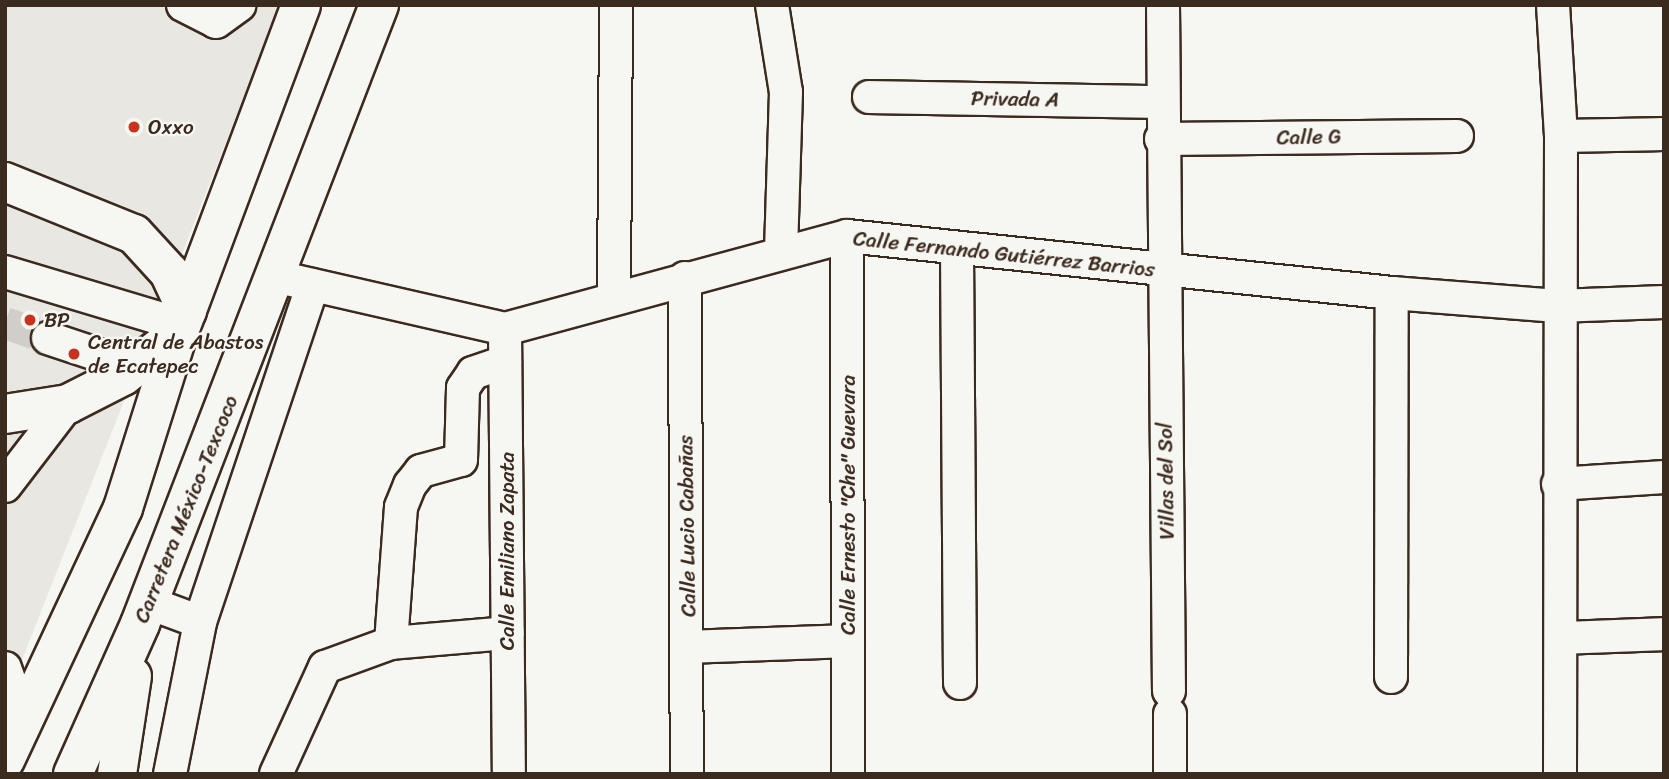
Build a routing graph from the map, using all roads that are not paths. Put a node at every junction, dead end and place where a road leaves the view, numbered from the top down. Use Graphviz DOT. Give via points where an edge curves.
graph roads {
  1 [pos="239,5"];
  2 [pos="301,5"];
  3 [pos="379,5"];
  4 [pos="616,5"];
  5 [pos="772,5"];
  6 [pos="1163,5"];
  7 [pos="1553,5"];
  8 [pos="199,9"];
  9 [pos="869,97"];
  10 [pos="1161,102"];
  11 [pos="1664,134"];
  12 [pos="1457,136"];
  13 [pos="1561,136"];
  14 [pos="1161,139"];
  15 [pos="5,182"];
  16 [pos="847,236"];
  17 [pos="957,250"];
  18 [pos="780,251"];
  19 [pos="1163,271"];
  20 [pos="5,272"];
  21 [pos="685,278"];
  22 [pos="296,281"];
  23 [pos="1392,293"];
  24 [pos="614,295"];
  25 [pos="1664,302"];
  26 [pos="1557,306"];
  27 [pos="182,323"];
  28 [pos="505,329"];
  29 [pos="48,338"];
  30 [pos="505,362"];
  31 [pos="135,367"];
  32 [pos="68,404"];
  33 [pos="5,414"];
  34 [pos="204,464"];
  35 [pos="249,475"];
  36 [pos="1664,477"];
  37 [pos="1558,484"];
  38 [pos="5,486"];
  39 [pos="144,613"];
  40 [pos="200,622"];
  41 [pos="508,633"];
  42 [pos="1664,634"];
  43 [pos="1562,638"];
  44 [pos="848,641"];
  45 [pos="391,643"];
  46 [pos="688,647"];
  47 [pos="5,668"];
  48 [pos="1391,677"];
  49 [pos="960,683"];
  50 [pos="24,722"];
  51 [pos="5,760"];
  52 [pos="73,774"];
  53 [pos="117,774"];
  54 [pos="170,774"];
  55 [pos="276,774"];
  56 [pos="509,774"];
  57 [pos="687,774"];
  58 [pos="848,774"];
  59 [pos="1170,774"];
  60 [pos="1560,774"];
  1 -- 8 [label="street" via="216,22"];
  2 -- 27 [label="highway"];
  3 -- 22 [label="highway, Carretera México-Texcoco"];
  4 -- 24 [label="street"];
  5 -- 18 [label="street" via="786,92"];
  6 -- 10 [label="street, Villas del Sol"];
  7 -- 13 [label="street"];
  9 -- 10 [label="street, Privada A"];
  10 -- 14 [label="street, Villas del Sol"];
  11 -- 13 [label="street"];
  12 -- 14 [label="street, Calle G"];
  13 -- 26 [label="street"];
  14 -- 19 [label="street, Villas del Sol"];
  15 -- 27 [label="highway" via="134,234 161,261"];
  16 -- 17 [label="street, Calle Fernando Gutiérrez Barrios"];
  16 -- 18 [label="street, Calle Fernando Gutiérrez Barrios"];
  16 -- 44 [label="street, Calle Ernesto \"Che\" Guevara"];
  17 -- 19 [label="street, Calle Fernando Gutiérrez Barrios"];
  17 -- 49 [label="street"];
  18 -- 21 [label="street, Calle Fernando Gutiérrez Barrios"];
  19 -- 23 [label="street, Calle Fernando Gutiérrez Barrios"];
  19 -- 59 [label="street, Villas del Sol"];
  20 -- 27 [label="street"];
  21 -- 24 [label="street, Calle Fernando Gutiérrez Barrios"];
  21 -- 46 [label="street, Calle Lucio Cabañas"];
  22 -- 28 [label="street"];
  22 -- 34 [label="highway, Carretera México-Texcoco"];
  22 -- 35 [label="street"];
  23 -- 26 [label="street, Calle Fernando Gutiérrez Barrios"];
  23 -- 48 [label="street"];
  24 -- 28 [label="street, Calle Fernando Gutiérrez Barrios"];
  25 -- 26 [label="street, Calle Fernando Gutiérrez Barrios"];
  26 -- 37 [label="street"];
  27 -- 31 [label="highway"];
  27 -- 50 [label="highway" via="122,508"];
  28 -- 30 [label="street, Calle Emiliano Zapata"];
  29 -- 31 [label="street"];
  30 -- 41 [label="street, Calle Emiliano Zapata"];
  30 -- 45 [label="street" via="473,373 463,388 461,460 421,471 401,507"];
  31 -- 32 [label="highway"];
  32 -- 33 [label="highway"];
  32 -- 38 [label="street"];
  34 -- 35 [label="street"];
  34 -- 39 [label="highway, Carretera México-Texcoco"];
  35 -- 40 [label="street"];
  36 -- 37 [label="street"];
  37 -- 43 [label="street"];
  39 -- 40 [label="street"];
  39 -- 52 [label="highway, Carretera México-Texcoco"];
  39 -- 53 [label="highway"];
  40 -- 54 [label="street"];
  41 -- 45 [label="street"];
  41 -- 56 [label="street, Calle Emiliano Zapata"];
  42 -- 43 [label="street"];
  43 -- 60 [label="street"];
  44 -- 46 [label="street"];
  44 -- 58 [label="street, Calle Ernesto \"Che\" Guevara"];
  45 -- 55 [label="street" via="325,667"];
  46 -- 57 [label="street, Calle Lucio Cabañas"];
  47 -- 50 [label="street"];
  50 -- 51 [label="highway"];
}
